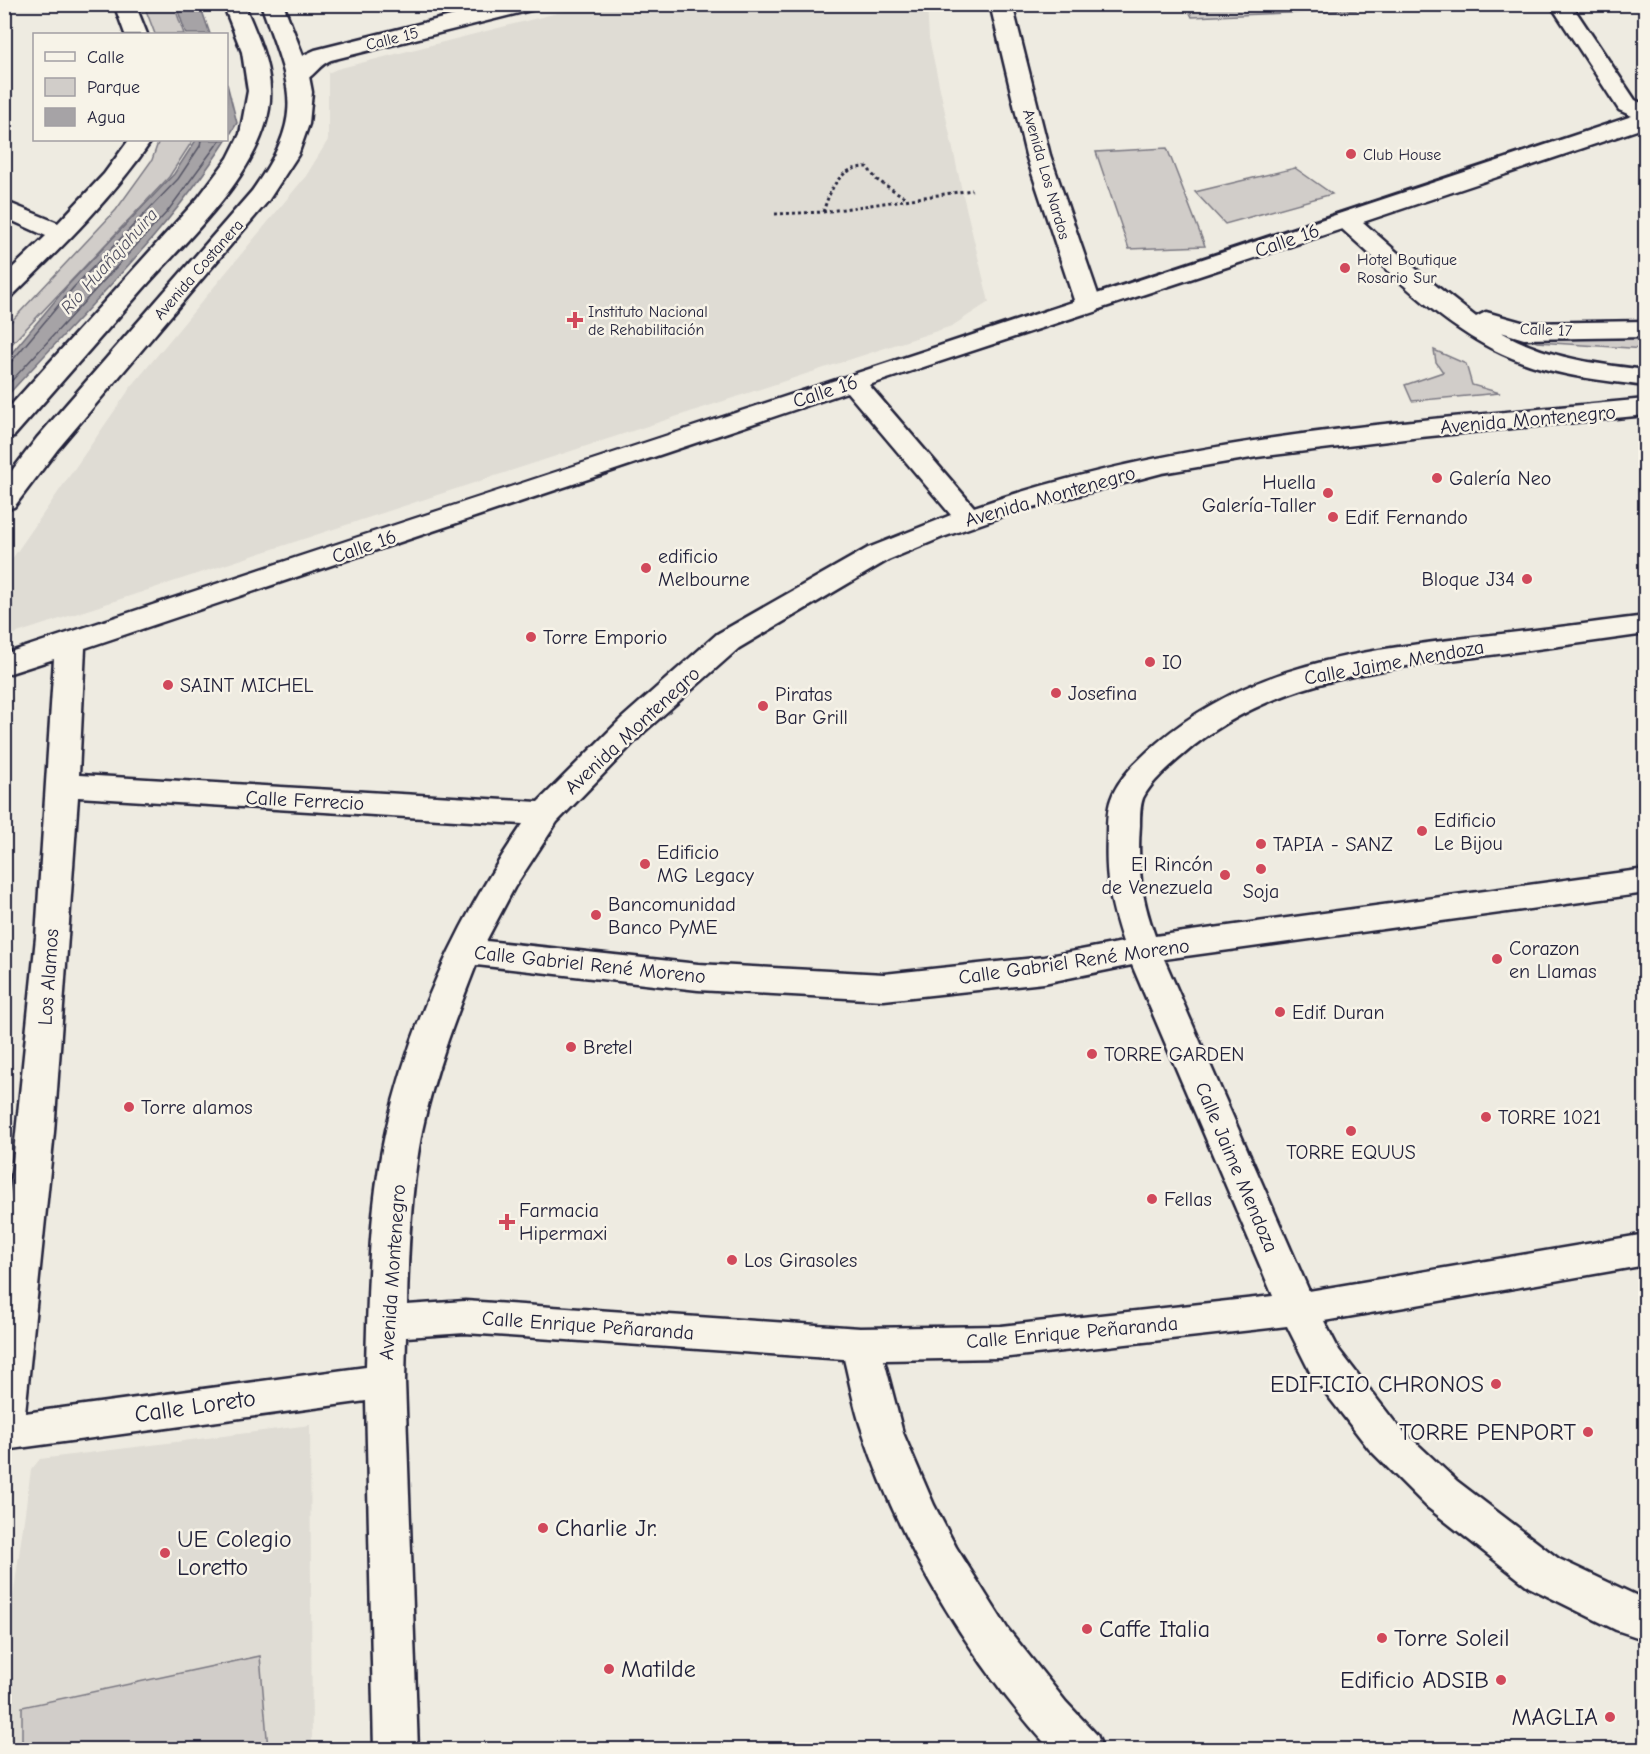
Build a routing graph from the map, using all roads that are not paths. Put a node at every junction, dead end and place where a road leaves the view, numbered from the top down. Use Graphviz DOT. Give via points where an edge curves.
graph roads {
  1 [pos="124,4"];
  2 [pos="233,4"];
  3 [pos="272,4"];
  4 [pos="468,4"];
  5 [pos="527,4"];
  6 [pos="1001,4"];
  7 [pos="1014,4"];
  8 [pos="1560,4"];
  9 [pos="136,33"];
  10 [pos="1011,40"];
  11 [pos="295,65"];
  12 [pos="257,76"];
  13 [pos="1646,114"];
  14 [pos="1646,119"];
  15 [pos="139,141"];
  16 [pos="4,208"];
  17 [pos="1346,220"];
  18 [pos="62,234"];
  19 [pos="4,290"];
  20 [pos="1089,306"];
  21 [pos="1450,309"];
  22 [pos="1646,329"];
  23 [pos="1646,378"];
  24 [pos="852,382"];
  25 [pos="1646,407"];
  26 [pos="4,429"];
  27 [pos="4,501"];
  28 [pos="969,519"];
  29 [pos="1646,625"];
  30 [pos="70,644"];
  31 [pos="4,664"];
  32 [pos="64,785"];
  33 [pos="546,814"];
  34 [pos="1646,881"];
  35 [pos="1143,950"];
  36 [pos="464,951"];
  37 [pos="1646,1249"];
  38 [pos="11,1309"];
  39 [pos="1298,1309"];
  40 [pos="387,1322"];
  41 [pos="860,1344"];
  42 [pos="385,1381"];
  43 [pos="4,1424"];
  44 [pos="4,1433"];
  45 [pos="1646,1620"];
  46 [pos="396,1749"];
  47 [pos="1081,1749"];
  1 -- 9 [label="street"];
  2 -- 12 [label="street, Avenida Costanera" via="253,52"];
  3 -- 11 [label="street, Avenida Costanera"];
  4 -- 11 [label="street, Calle 15" via="324,41"];
  5 -- 11 [label="street, Calle 15"];
  6 -- 10 [label="street, Avenida Los Nardos"];
  7 -- 10 [label="street, Avenida Los Nardos"];
  8 -- 13 [label="street" via="1627,105"];
  10 -- 20 [label="street, Avenida Los Nardos" via="1038,155"];
  11 -- 12 [label="street"];
  11 -- 27 [label="street, Avenida Costanera" via="300,100 296,131 277,173 47,444"];
  12 -- 26 [label="street, Avenida Costanera" via="258,107 252,134 239,159 206,203"];
  14 -- 17 [label="street, Calle 16"];
  15 -- 18 [label="street"];
  16 -- 18 [label="street"];
  17 -- 20 [label="street, Calle 16"];
  17 -- 21 [label="street"];
  18 -- 19 [label="street"];
  20 -- 24 [label="street, Calle 16"];
  21 -- 22 [label="street, Calle 17" via="1524,331"];
  21 -- 23 [label="street" via="1483,333 1550,363"];
  24 -- 28 [label="street"];
  24 -- 30 [label="street, Calle 16"];
  25 -- 28 [label="street, Avenida Montenegro" via="1421,429 1160,465"];
  28 -- 33 [label="street, Avenida Montenegro" via="878,554 728,640 633,725"];
  29 -- 35 [label="street, Calle Jaime Mendoza" via="1326,669 1270,687 1179,739 1127,798 1124,889"];
  30 -- 31 [label="street, Calle 16"];
  30 -- 32 [label="street, Los Alamos"];
  32 -- 33 [label="street, Calle Ferrecio"];
  32 -- 38 [label="street, Los Alamos" via="40,1083"];
  33 -- 36 [label="street, Avenida Montenegro" via="500,883"];
  34 -- 35 [label="street, Calle Gabriel René Moreno"];
  35 -- 36 [label="street, Calle Gabriel René Moreno" via="1044,970 884,987 698,977"];
  35 -- 39 [label="street, Calle Jaime Mendoza"];
  36 -- 40 [label="street, Avenida Montenegro" via="432,1033 404,1131 390,1242"];
  37 -- 39 [label="street, Calle Enrique Peñaranda"];
  38 -- 43 [label="street, Los Alamos"];
  39 -- 41 [label="street, Calle Enrique Peñaranda" via="1001,1342"];
  39 -- 45 [label="street, Calle Jaime Mendoza" via="1325,1362 1383,1437 1442,1494 1544,1573"];
  40 -- 41 [label="street, Calle Enrique Peñaranda" via="465,1317"];
  40 -- 42 [label="street, Avenida Montenegro"];
  41 -- 47 [label="street" via="883,1432 919,1518 980,1625 1058,1726"];
  42 -- 44 [label="street, Calle Loreto"];
  42 -- 46 [label="street, Avenida Montenegro"];
}
